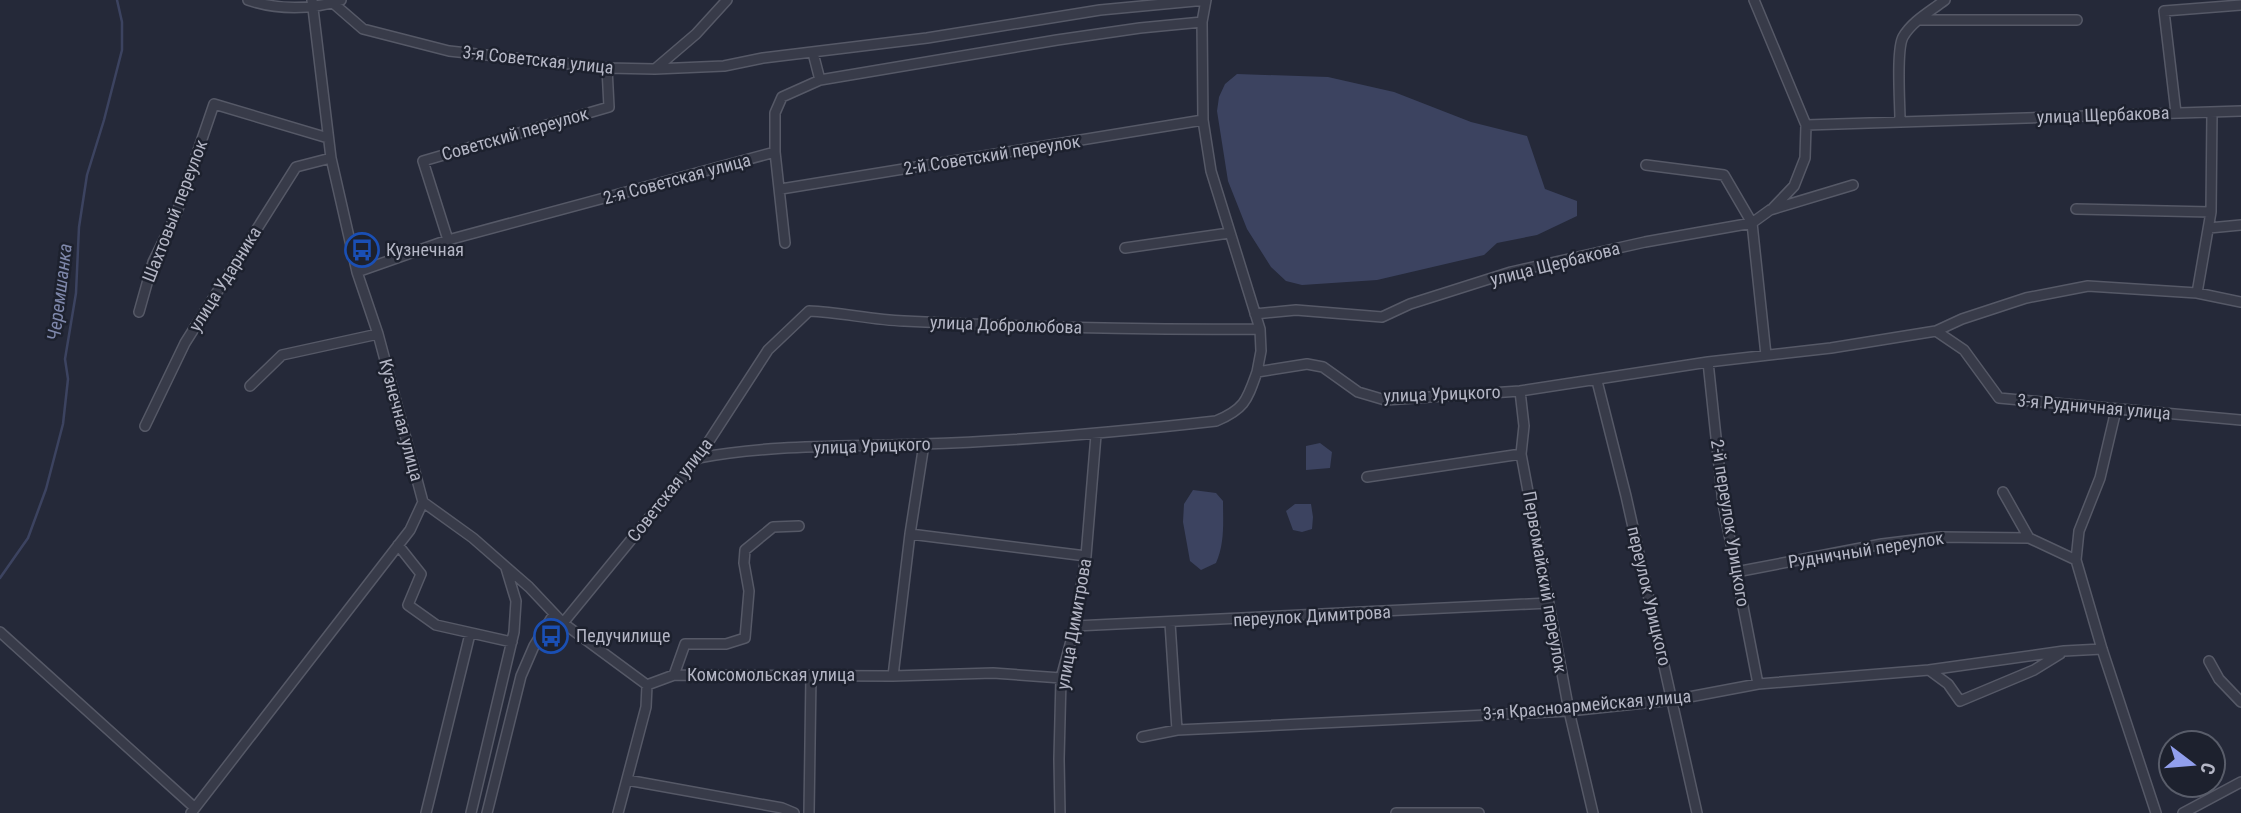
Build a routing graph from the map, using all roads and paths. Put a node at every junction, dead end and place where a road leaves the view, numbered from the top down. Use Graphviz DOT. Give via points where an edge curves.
graph roads {
  1 [pos="248,0"];
  2 [pos="727,0"];
  3 [pos="1206,0"];
  4 [pos="1754,0"];
  5 [pos="1945,0"];
  6 [pos="337,1"];
  7 [pos="313,3"];
  8 [pos="2241,5"];
  9 [pos="2077,19"];
  10 [pos="1918,20"];
  11 [pos="1202,22"];
  12 [pos="813,53"];
  13 [pos="607,68"];
  14 [pos="655,69"];
  15 [pos="820,80"];
  16 [pos="2241,111"];
  17 [pos="2212,112"];
  18 [pos="2176,113"];
  19 [pos="1203,120"];
  20 [pos="1900,120"];
  21 [pos="1806,125"];
  22 [pos="328,138"];
  23 [pos="775,152"];
  24 [pos="331,158"];
  25 [pos="1646,165"];
  26 [pos="1853,185"];
  27 [pos="780,189"];
  28 [pos="2076,209"];
  29 [pos="1770,211"];
  30 [pos="2211,212"];
  31 [pos="1752,223"];
  32 [pos="2241,225"];
  33 [pos="2208,228"];
  34 [pos="1229,233"];
  35 [pos="448,240"];
  36 [pos="785,243"];
  37 [pos="1125,248"];
  38 [pos="357,272"];
  39 [pos="2197,293"];
  40 [pos="2241,302"];
  41 [pos="139,312"];
  42 [pos="1255,314"];
  43 [pos="1260,329"];
  44 [pos="1936,331"];
  45 [pos="378,334"];
  46 [pos="768,350"];
  47 [pos="1766,355"];
  48 [pos="1707,362"];
  49 [pos="1257,372"];
  50 [pos="1597,381"];
  51 [pos="250,386"];
  52 [pos="1520,391"];
  53 [pos="2116,410"];
  54 [pos="2241,419"];
  55 [pos="145,426"];
  56 [pos="1096,435"];
  57 [pos="924,444"];
  58 [pos="1521,454"];
  59 [pos="698,458"];
  60 [pos="1367,477"];
  61 [pos="2003,492"];
  62 [pos="424,502"];
  63 [pos="799,526"];
  64 [pos="910,534"];
  65 [pos="2029,538"];
  66 [pos="397,545"];
  67 [pos="1086,556"];
  68 [pos="2076,560"];
  69 [pos="506,566"];
  70 [pos="1736,572"];
  71 [pos="1549,603"];
  72 [pos="554,614"];
  73 [pos="563,623"];
  74 [pos="1170,623"];
  75 [pos="1075,626"];
  76 [pos="0,632"];
  77 [pos="470,634"];
  78 [pos="512,642"];
  79 [pos="2102,649"];
  80 [pos="2064,651"];
  81 [pos="2209,661"];
  82 [pos="1929,670"];
  83 [pos="674,675"];
  84 [pos="811,676"];
  85 [pos="893,676"];
  86 [pos="1061,678"];
  87 [pos="1758,684"];
  88 [pos="647,685"];
  89 [pos="1673,700"];
  90 [pos="2241,702"];
  91 [pos="1569,711"];
  92 [pos="1177,730"];
  93 [pos="1142,737"];
  94 [pos="627,780"];
  95 [pos="2241,782"];
  96 [pos="193,811"];
  97 [pos="426,813"];
  98 [pos="471,813"];
  99 [pos="487,813"];
  100 [pos="618,813"];
  101 [pos="794,813"];
  102 [pos="809,813"];
  103 [pos="1060,813"];
  104 [pos="1398,813"];
  105 [pos="1479,813"];
  106 [pos="1592,813"];
  107 [pos="1697,813"];
  108 [pos="2156,813"];
  109 [pos="2183,813"];
  1 -- 7 [label="street" via="265,6"];
  2 -- 14 [label="street"];
  3 -- 11 [label="street"];
  3 -- 12 [label="street, 3-я Советская улица" via="1100,10"];
  4 -- 21 [label="street"];
  5 -- 10 [label="street"];
  6 -- 7 [label="street"];
  6 -- 13 [label="street, 3-я Советская улица" via="363,29 449,51"];
  7 -- 22 [label="street, Кузнечная улица"];
  8 -- 18 [label="street" via="2164,11"];
  9 -- 10 [label="street"];
  10 -- 20 [label="street" via="1902,38"];
  11 -- 15 [label="street, 2-я Советская улица"];
  11 -- 19 [label="street"];
  12 -- 14 [label="street, 3-я Советская улица" via="724,66"];
  12 -- 15 [label="street"];
  13 -- 14 [label="street, 3-я Советская улица"];
  13 -- 35 [label="street, Советский переулок" via="609,107 423,161"];
  15 -- 23 [label="street, 2-я Советская улица" via="782,97 775,113"];
  16 -- 17 [label="street, улица Щербакова"];
  17 -- 18 [label="street, улица Щербакова"];
  17 -- 30 [label="street"];
  18 -- 20 [label="street, улица Щербакова"];
  19 -- 27 [label="street, 2-й Советский переулок"];
  19 -- 34 [label="street" via="1211,171"];
  20 -- 21 [label="street, улица Щербакова"];
  21 -- 29 [label="street" via="1805,158 1794,186"];
  22 -- 24 [label="street, Кузнечная улица"];
  22 -- 41 [label="street, Шахтовый переулок" via="214,104 176,215 153,262"];
  23 -- 27 [label="street"];
  23 -- 35 [label="street, 2-я Советская улица"];
  24 -- 38 [label="street, Кузнечная улица"];
  24 -- 55 [label="street, улица Ударника" via="296,167 185,342"];
  25 -- 31 [label="street" via="1724,174"];
  26 -- 29 [label="street, улица Щербакова"];
  27 -- 36 [label="street"];
  28 -- 30 [label="street"];
  29 -- 31 [label="street, улица Щербакова"];
  30 -- 33 [label="street"];
  31 -- 42 [label="street, улица Щербакова" via="1511,272 1382,317 1296,310"];
  31 -- 47 [label="street"];
  32 -- 33 [label="street"];
  33 -- 39 [label="street"];
  34 -- 37 [label="street"];
  34 -- 42 [label="street"];
  35 -- 38 [label="street, 2-я Советская улица"];
  38 -- 45 [label="street, Кузнечная улица"];
  39 -- 40 [label="street, улица Урицкого"];
  39 -- 44 [label="street, улица Урицкого" via="2088,286 2026,298"];
  42 -- 43 [label="street"];
  43 -- 46 [label="street, улица Добролюбова" via="945,323 809,311"];
  43 -- 49 [label="street"];
  44 -- 47 [label="street, улица Урицкого"];
  44 -- 53 [label="street, 3-я Рудничная улица" via="1964,350 1999,398"];
  45 -- 51 [label="street" via="282,355"];
  45 -- 62 [label="street, Кузнечная улица"];
  46 -- 59 [label="street, Советская улица"];
  47 -- 48 [label="street, улица Урицкого"];
  48 -- 50 [label="street, улица Урицкого"];
  48 -- 70 [label="street, 2-й переулок Урицкого"];
  49 -- 52 [label="street, улица Урицкого" via="1307,364 1323,367 1358,392 1385,400"];
  49 -- 56 [label="street, улица Урицкого" via="1246,401 1235,413 1216,421"];
  50 -- 52 [label="street, улица Урицкого"];
  50 -- 89 [label="street, переулок Урицкого"];
  52 -- 58 [label="street, Первомайский переулок"];
  53 -- 54 [label="street, 3-я Рудничная улица"];
  53 -- 68 [label="street" via="2100,478 2079,531"];
  56 -- 57 [label="street, улица Урицкого"];
  56 -- 67 [label="street, улица Димитрова"];
  57 -- 59 [label="street, улица Урицкого" via="794,448"];
  57 -- 64 [label="street"];
  58 -- 60 [label="street"];
  58 -- 71 [label="street, Первомайский переулок"];
  59 -- 73 [label="street, Советская улица"];
  61 -- 65 [label="street"];
  62 -- 66 [label="street, Кузнечная улица"];
  62 -- 69 [label="street"];
  63 -- 83 [label="street" via="773,527 745,550 749,591 745,638 726,644 685,644"];
  64 -- 67 [label="street"];
  64 -- 85 [label="street"];
  65 -- 68 [label="street, Рудничный переулок"];
  65 -- 70 [label="street, Рудничный переулок" via="1928,538"];
  66 -- 77 [label="street" via="421,574 408,605 436,625"];
  66 -- 96 [label="street, Кузнечная улица"];
  67 -- 75 [label="street, улица Димитрова"];
  68 -- 79 [label="street"];
  69 -- 72 [label="street"];
  69 -- 78 [label="street" via="516,601"];
  70 -- 87 [label="street, 2-й переулок Урицкого"];
  71 -- 74 [label="street, переулок Димитрова"];
  71 -- 91 [label="street, Первомайский переулок"];
  72 -- 73 [label="street"];
  72 -- 99 [label="street" via="521,676"];
  73 -- 88 [label="street"];
  74 -- 75 [label="street, переулок Димитрова"];
  74 -- 92 [label="street"];
  75 -- 86 [label="street, улица Димитрова"];
  76 -- 96 [label="street"];
  77 -- 78 [label="street"];
  77 -- 97 [label="street"];
  78 -- 98 [label="street"];
  79 -- 80 [label="street, 3-я Красноармейская улица"];
  79 -- 108 [label="street"];
  80 -- 82 [label="street, 3-я Красноармейская улица"];
  80 -- 82 [label="street" via="2034,670 1960,701 1948,684"];
  81 -- 90 [label="street"];
  82 -- 87 [label="street, 3-я Красноармейская улица"];
  83 -- 84 [label="street, Комсомольская улица"];
  83 -- 88 [label="street, Комсомольская улица"];
  84 -- 85 [label="street, Комсомольская улица"];
  84 -- 102 [label="street"];
  85 -- 86 [label="street, Комсомольская улица" via="993,673"];
  86 -- 103 [label="street, улица Димитрова"];
  87 -- 89 [label="street, 3-я Красноармейская улица"];
  88 -- 94 [label="street" via="646,707"];
  89 -- 91 [label="street, 3-я Красноармейская улица"];
  89 -- 107 [label="street, переулок Урицкого"];
  91 -- 92 [label="street, 3-я Красноармейская улица"];
  91 -- 106 [label="street, Первомайский переулок"];
  92 -- 93 [label="street, 3-я Красноармейская улица"];
  94 -- 100 [label="street"];
  94 -- 101 [label="street"];
  95 -- 109 [label="street"];
  104 -- 105 [label="street"];
}
